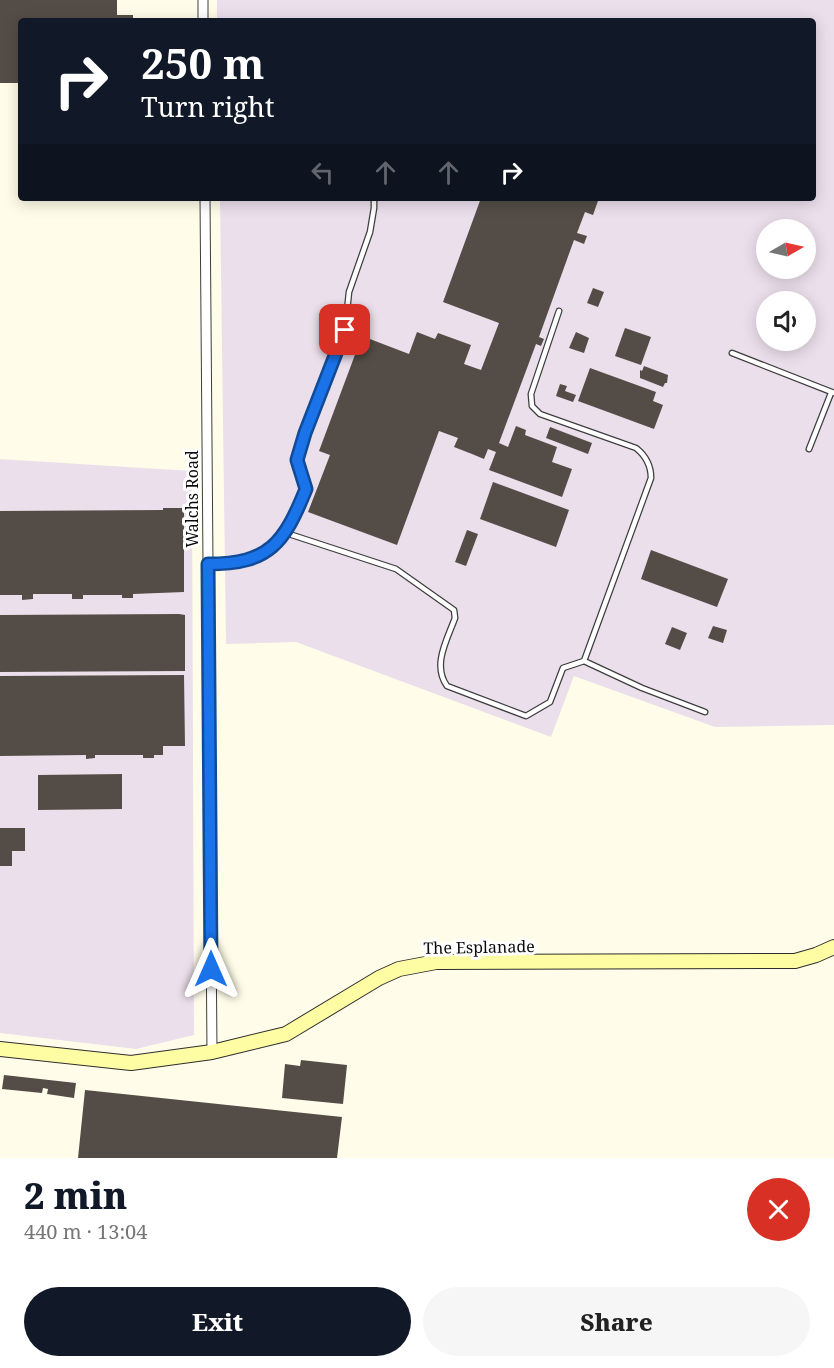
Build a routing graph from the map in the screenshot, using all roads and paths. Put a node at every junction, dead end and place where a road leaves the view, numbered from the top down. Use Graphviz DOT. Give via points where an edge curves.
graph roads {
  1 [pos="203,0"];
  2 [pos="203,18"];
  3 [pos="205,201"];
  4 [pos="374,201"];
  5 [pos="559,310"];
  6 [pos="732,353"];
  7 [pos="832,393"];
  8 [pos="809,449"];
  9 [pos="286,533"];
  10 [pos="208,564"];
  11 [pos="584,661"];
  12 [pos="705,712"];
  13 [pos="834,947"];
  14 [pos="0,1049"];
  15 [pos="212,1052"];
  1 -- 2 [label="street"];
  3 -- 10 [label="street, Walchs Road"];
  4 -- 9 [label="lane" via="370,232 349,292 345,330 297,460 306,489"];
  5 -- 11 [label="lane" via="531,394 532,406 540,414 636,448 645,456 651,472"];
  6 -- 7 [label="lane"];
  7 -- 8 [label="lane"];
  9 -- 10 [label="lane" via="268,550 250,559"];
  9 -- 11 [label="lane" via="396,569 454,610 455,618 440,662 441,678 447,686 526,716 550,702 563,668"];
  10 -- 15 [label="street, Walchs Road"];
  11 -- 12 [label="lane"];
  13 -- 15 [label="street, The Esplanade" via="795,961 422,963 379,978 286,1034"];
  14 -- 15 [label="street, The Esplanade" via="132,1063"];
}
